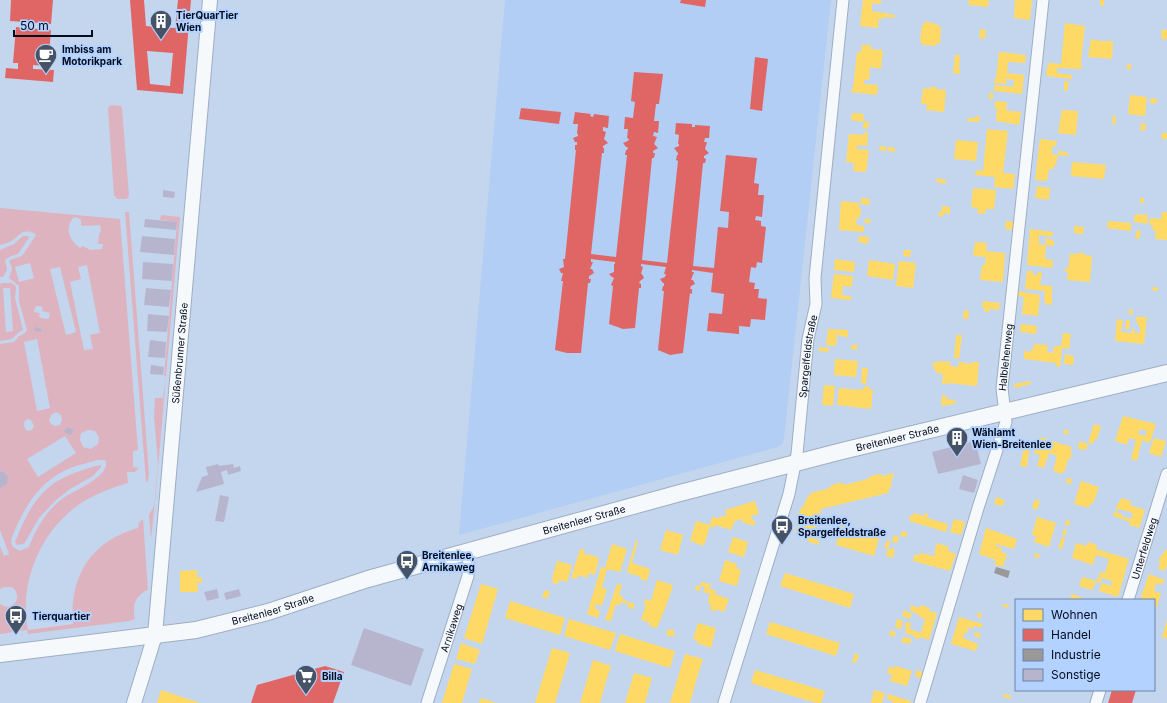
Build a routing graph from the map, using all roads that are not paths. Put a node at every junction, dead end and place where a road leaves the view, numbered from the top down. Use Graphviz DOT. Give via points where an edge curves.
graph roads {
  1 [pos="210,0"];
  2 [pos="843,0"];
  3 [pos="1043,0"];
  4 [pos="1167,373"];
  5 [pos="1005,411"];
  6 [pos="795,464"];
  7 [pos="1167,474"];
  8 [pos="467,552"];
  9 [pos="1128,599"];
  10 [pos="155,635"];
  11 [pos="0,654"];
  12 [pos="1100,691"];
  13 [pos="134,703"];
  14 [pos="427,703"];
  15 [pos="724,703"];
  16 [pos="920,703"];
  17 [pos="1096,703"];
  1 -- 10 [label="street, Süßenbrunner Straße"];
  2 -- 6 [label="street, Spargelfeldstraße" via="815,278 816,304 808,339"];
  3 -- 5 [label="street, Halblehenweg" via="1002,388"];
  4 -- 5 [label="main road, Breitenleer Straße"];
  5 -- 6 [label="main road, Breitenleer Straße"];
  5 -- 16 [label="street, Halblehenweg" via="1006,422"];
  6 -- 8 [label="main road, Breitenleer Straße"];
  6 -- 15 [label="street, Spargelfeldstraße" via="790,494"];
  7 -- 9 [label="street, Unterfeldweg"];
  8 -- 10 [label="main road, Breitenleer Straße" via="368,579 268,612 196,630"];
  8 -- 14 [label="street, Arnikaweg" via="468,576"];
  10 -- 11 [label="main road, Breitenleer Straße"];
  10 -- 13 [label="street, Süßenbrunner Straße"];
  12 -- 17 [label="street"];
}
